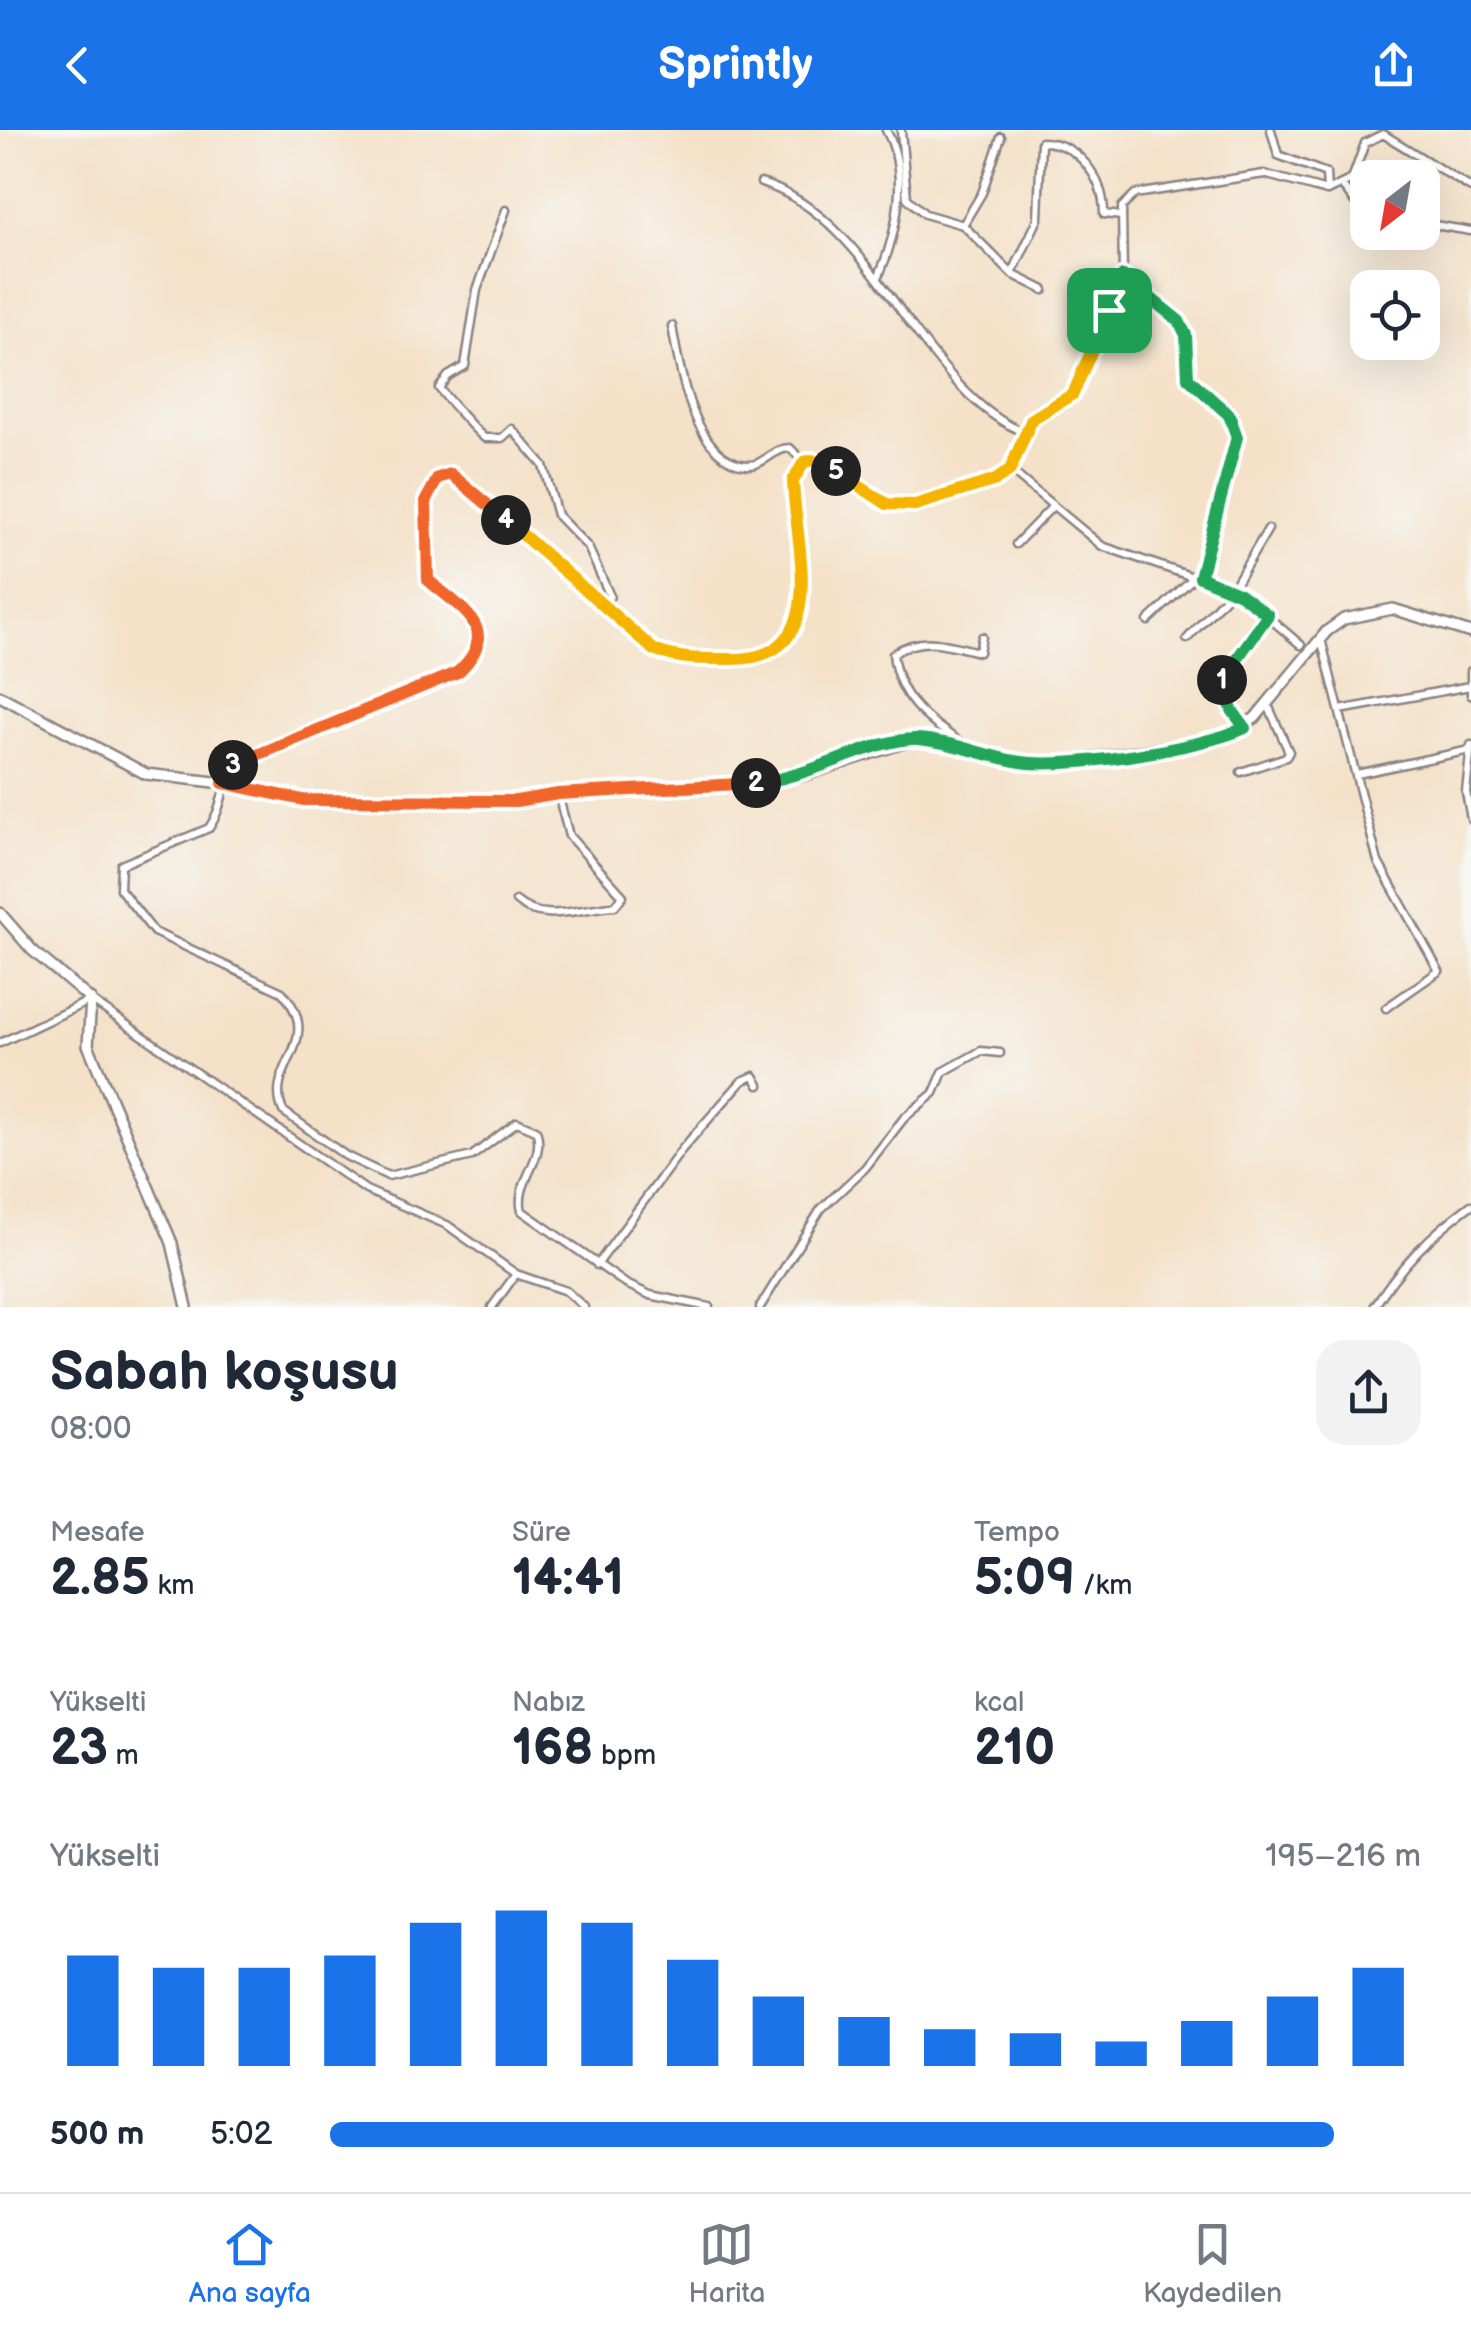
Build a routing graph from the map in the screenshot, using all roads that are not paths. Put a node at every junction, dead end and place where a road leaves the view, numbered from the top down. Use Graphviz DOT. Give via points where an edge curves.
graph roads {
  1 [pos="886,130"];
  2 [pos="1271,130"];
  3 [pos="902,131"];
  4 [pos="1001,137"];
  5 [pos="761,183"];
  6 [pos="1342,187"];
  7 [pos="1471,188"];
  8 [pos="1327,191"];
  9 [pos="1350,196"];
  10 [pos="506,210"];
  11 [pos="1122,216"];
  12 [pos="963,226"];
  13 [pos="1440,226"];
  14 [pos="1471,231"];
  15 [pos="1012,274"];
  16 [pos="1123,276"];
  17 [pos="878,279"];
  18 [pos="1044,290"];
  19 [pos="672,326"];
  20 [pos="1026,434"];
  21 [pos="804,462"];
  22 [pos="1010,470"];
  23 [pos="1051,508"];
  24 [pos="1268,529"];
  25 [pos="1016,544"];
  26 [pos="1197,577"];
  27 [pos="1232,590"];
  28 [pos="602,608"];
  29 [pos="1268,615"];
  30 [pos="1148,622"];
  31 [pos="1471,633"];
  32 [pos="982,637"];
  33 [pos="1187,639"];
  34 [pos="1321,639"];
  35 [pos="1302,645"];
  36 [pos="1471,672"];
  37 [pos="1470,686"];
  38 [pos="1471,695"];
  39 [pos="0,696"];
  40 [pos="1268,703"];
  41 [pos="1340,710"];
  42 [pos="1245,728"];
  43 [pos="1471,748"];
  44 [pos="976,753"];
  45 [pos="1241,772"];
  46 [pos="1357,774"];
  47 [pos="223,783"];
  48 [pos="558,794"];
  49 [pos="1471,819"];
  50 [pos="516,901"];
  51 [pos="0,913"];
  52 [pos="90,1000"];
  53 [pos="1386,1008"];
  54 [pos="0,1043"];
  55 [pos="1000,1053"];
  56 [pos="759,1086"];
  57 [pos="1471,1205"];
  58 [pos="597,1265"];
  59 [pos="516,1274"];
  60 [pos="187,1307"];
  61 [pos="492,1307"];
  62 [pos="584,1307"];
  63 [pos="709,1307"];
  64 [pos="760,1307"];
  65 [pos="1374,1307"];
  1 -- 17 [label="street" via="899,185 890,251"];
  2 -- 8 [label="street" via="1278,155 1326,173"];
  3 -- 12 [label="street" via="907,198 925,214"];
  4 -- 12 [label="street"];
  5 -- 17 [label="street" via="804,203"];
  6 -- 7 [label="street" via="1358,170 1365,143 1383,134"];
  6 -- 8 [label="street"];
  6 -- 9 [label="street"];
  8 -- 11 [label="street" via="1246,175 1135,194"];
  10 -- 28 [label="street" via="478,290 465,366 439,388 475,431 502,438 512,429 543,465 557,515 594,557 610,596"];
  11 -- 15 [label="street" via="1104,214 1104,193 1090,168 1059,142 1041,142 1038,219"];
  11 -- 16 [label="street"];
  12 -- 15 [label="street"];
  13 -- 14 [label="street"];
  15 -- 18 [label="street"];
  16 -- 20 [label="street" via="1082,382 1032,419"];
  16 -- 26 [label="street" via="1179,321 1188,378 1229,415 1237,437"];
  17 -- 20 [label="street" via="929,348 1000,424"];
  19 -- 21 [label="street" via="683,390 708,444 745,465 783,447"];
  20 -- 22 [label="street"];
  21 -- 22 [label="street" via="823,462 898,506 964,491"];
  21 -- 28 [label="street" via="793,481 801,609 770,655 674,658"];
  22 -- 23 [label="street"];
  23 -- 25 [label="street"];
  23 -- 26 [label="street" via="1102,546"];
  24 -- 27 [label="street"];
  26 -- 27 [label="street"];
  26 -- 30 [label="street"];
  27 -- 29 [label="street"];
  27 -- 33 [label="street"];
  28 -- 47 [label="street" via="467,486 444,475 426,500 428,580 470,615 478,632 473,658 458,672 234,763"];
  29 -- 35 [label="street"];
  29 -- 42 [label="street" via="1220,677"];
  31 -- 34 [label="main road" via="1393,608 1344,618"];
  32 -- 44 [label="street" via="979,652 911,641 893,654 896,678 913,709"];
  34 -- 40 [label="main road"];
  34 -- 41 [label="street"];
  36 -- 37 [label="street"];
  37 -- 38 [label="street"];
  37 -- 41 [label="street"];
  39 -- 47 [label="main road" via="146,774"];
  40 -- 42 [label="main road"];
  40 -- 45 [label="street" via="1289,752"];
  41 -- 46 [label="street"];
  42 -- 44 [label="main road" via="1219,740 1057,763"];
  43 -- 46 [label="street"];
  43 -- 49 [label="street"];
  44 -- 48 [label="main road" via="916,739 762,782"];
  46 -- 53 [label="street" via="1378,862 1439,971"];
  47 -- 48 [label="main road" via="303,800 516,801"];
  47 -- 58 [label="street" via="209,828 131,858 117,877 154,932 282,992 295,1007 299,1040 282,1078 283,1111 346,1156 388,1176 472,1156 508,1126 528,1124 539,1149 521,1189 522,1212"];
  48 -- 50 [label="street" via="569,836 622,896 615,906 560,914"];
  51 -- 52 [label="main road"];
  52 -- 54 [label="street"];
  52 -- 59 [label="street" via="366,1190 448,1225"];
  52 -- 60 [label="main road" via="88,1045 172,1243"];
  55 -- 64 [label="street" via="980,1051 944,1072 934,1093 821,1209"];
  56 -- 58 [label="street" via="754,1076 742,1080"];
  57 -- 65 [label="street" via="1433,1232"];
  58 -- 63 [label="street" via="650,1295"];
  59 -- 61 [label="street"];
  59 -- 62 [label="street" via="566,1291"];
}
